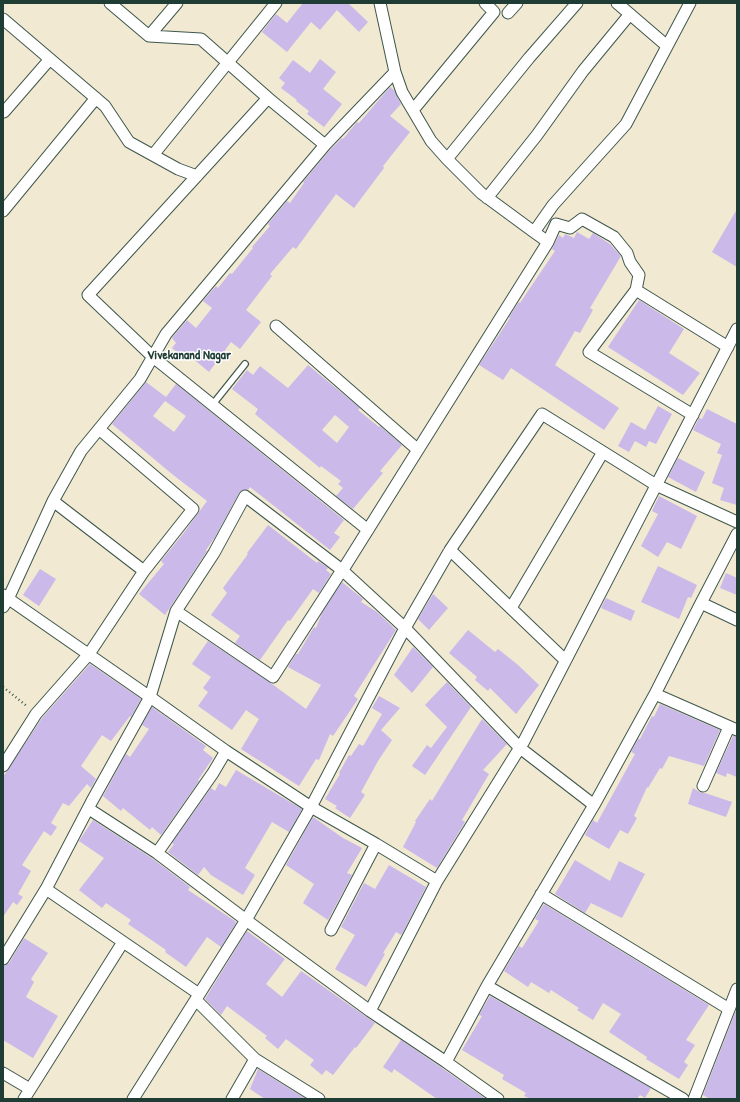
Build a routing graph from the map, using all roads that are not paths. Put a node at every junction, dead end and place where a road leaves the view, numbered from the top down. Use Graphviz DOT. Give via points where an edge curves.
graph roads {
  1 [pos="110,3"];
  2 [pos="177,3"];
  3 [pos="276,3"];
  4 [pos="380,3"];
  5 [pos="485,3"];
  6 [pos="517,3"];
  7 [pos="577,3"];
  8 [pos="690,3"];
  9 [pos="619,4"];
  10 [pos="508,13"];
  11 [pos="630,14"];
  12 [pos="3,19"];
  13 [pos="150,36"];
  14 [pos="667,46"];
  15 [pos="50,59"];
  16 [pos="228,63"];
  17 [pos="395,72"];
  18 [pos="96,98"];
  19 [pos="268,98"];
  20 [pos="412,110"];
  21 [pos="4,112"];
  22 [pos="325,145"];
  23 [pos="153,155"];
  24 [pos="447,159"];
  25 [pos="197,176"];
  26 [pos="488,198"];
  27 [pos="3,211"];
  28 [pos="534,232"];
  29 [pos="548,242"];
  30 [pos="636,290"];
  31 [pos="276,326"];
  32 [pos="737,329"];
  33 [pos="728,347"];
  34 [pos="153,357"];
  35 [pos="245,364"];
  36 [pos="212,404"];
  37 [pos="693,415"];
  38 [pos="99,429"];
  39 [pos="418,450"];
  40 [pos="603,452"];
  41 [pos="656,485"];
  42 [pos="53,501"];
  43 [pos="737,522"];
  44 [pos="368,530"];
  45 [pos="737,534"];
  46 [pos="450,550"];
  47 [pos="342,570"];
  48 [pos="144,571"];
  49 [pos="5,600"];
  50 [pos="701,603"];
  51 [pos="510,608"];
  52 [pos="176,611"];
  53 [pos="737,620"];
  54 [pos="405,628"];
  55 [pos="89,654"];
  56 [pos="565,660"];
  57 [pos="655,694"];
  58 [pos="150,697"];
  59 [pos="733,729"];
  60 [pos="520,748"];
  61 [pos="226,751"];
  62 [pos="3,766"];
  63 [pos="703,786"];
  64 [pos="594,805"];
  65 [pos="311,807"];
  66 [pos="89,809"];
  67 [pos="376,844"];
  68 [pos="157,853"];
  69 [pos="437,881"];
  70 [pos="46,889"];
  71 [pos="541,894"];
  72 [pos="246,920"];
  73 [pos="331,930"];
  74 [pos="124,942"];
  75 [pos="3,959"];
  76 [pos="487,986"];
  77 [pos="737,988"];
  78 [pos="197,997"];
  79 [pos="729,1009"];
  80 [pos="370,1011"];
  81 [pos="256,1059"];
  82 [pos="446,1062"];
  83 [pos="3,1073"];
  84 [pos="30,1089"];
  85 [pos="24,1099"];
  86 [pos="133,1099"];
  87 [pos="232,1099"];
  88 [pos="319,1099"];
  89 [pos="498,1099"];
  90 [pos="683,1099"];
  91 [pos="694,1099"];
  1 -- 13 [label="street"];
  2 -- 13 [label="street"];
  3 -- 16 [label="street"];
  4 -- 17 [label="street"];
  5 -- 20 [label="street" via="494,12"];
  6 -- 10 [label="street"];
  7 -- 24 [label="street"];
  8 -- 14 [label="street"];
  9 -- 11 [label="street"];
  11 -- 14 [label="street"];
  11 -- 26 [label="street" via="583,71"];
  12 -- 15 [label="street"];
  13 -- 16 [label="street" via="201,39"];
  14 -- 28 [label="street" via="626,124 553,205"];
  15 -- 18 [label="street"];
  15 -- 21 [label="street"];
  16 -- 19 [label="street"];
  16 -- 23 [label="street"];
  17 -- 20 [label="street"];
  17 -- 22 [label="street"];
  18 -- 23 [label="street" via="105,106 129,142"];
  18 -- 27 [label="street"];
  19 -- 22 [label="street"];
  19 -- 25 [label="street"];
  20 -- 24 [label="street" via="431,141"];
  22 -- 34 [label="street" via="166,334"];
  23 -- 25 [label="street"];
  24 -- 26 [label="street"];
  25 -- 34 [label="street" via="88,295"];
  26 -- 28 [label="street"];
  28 -- 29 [label="street"];
  29 -- 30 [label="street" via="556,224 570,228 582,219 614,237 627,253 639,275"];
  29 -- 39 [label="street"];
  30 -- 33 [label="street"];
  30 -- 37 [label="street" via="589,352"];
  31 -- 39 [label="street"];
  32 -- 33 [label="street"];
  33 -- 37 [label="street"];
  34 -- 36 [label="street"];
  34 -- 38 [label="street" via="140,379"];
  35 -- 36 [label="lane"];
  36 -- 44 [label="street"];
  37 -- 41 [label="street"];
  38 -- 42 [label="street" via="81,451"];
  38 -- 48 [label="street" via="193,509"];
  39 -- 44 [label="street"];
  40 -- 41 [label="street"];
  40 -- 46 [label="street" via="542,414"];
  40 -- 51 [label="street"];
  41 -- 43 [label="street"];
  41 -- 56 [label="street"];
  42 -- 48 [label="street"];
  42 -- 49 [label="street"];
  44 -- 47 [label="street"];
  45 -- 50 [label="street"];
  46 -- 51 [label="street"];
  46 -- 54 [label="street"];
  47 -- 52 [label="street" via="273,677"];
  47 -- 52 [label="street" via="245,496 214,553"];
  47 -- 54 [label="street"];
  48 -- 55 [label="street"];
  49 -- 55 [label="street"];
  50 -- 53 [label="street"];
  50 -- 57 [label="street"];
  51 -- 56 [label="street"];
  52 -- 58 [label="street"];
  54 -- 60 [label="street"];
  54 -- 65 [label="street"];
  55 -- 58 [label="street"];
  55 -- 62 [label="street" via="36,714"];
  56 -- 60 [label="street"];
  57 -- 59 [label="street"];
  57 -- 64 [label="street"];
  58 -- 61 [label="street"];
  58 -- 66 [label="street"];
  59 -- 63 [label="street"];
  60 -- 64 [label="street"];
  60 -- 69 [label="street"];
  61 -- 65 [label="street"];
  61 -- 68 [label="street"];
  64 -- 71 [label="street"];
  65 -- 67 [label="street"];
  65 -- 72 [label="street"];
  66 -- 68 [label="street"];
  66 -- 70 [label="street"];
  67 -- 69 [label="street"];
  67 -- 73 [label="street"];
  68 -- 72 [label="street"];
  69 -- 80 [label="street"];
  70 -- 74 [label="street"];
  70 -- 75 [label="street"];
  71 -- 76 [label="street"];
  71 -- 79 [label="street"];
  72 -- 78 [label="street"];
  72 -- 80 [label="street"];
  74 -- 78 [label="street"];
  74 -- 84 [label="street"];
  76 -- 82 [label="street"];
  76 -- 90 [label="street"];
  77 -- 79 [label="street"];
  78 -- 81 [label="street"];
  78 -- 86 [label="street"];
  79 -- 91 [label="street"];
  80 -- 82 [label="street"];
  81 -- 87 [label="street"];
  81 -- 88 [label="street"];
  82 -- 89 [label="street"];
  83 -- 84 [label="street"];
  84 -- 85 [label="street"];
}
